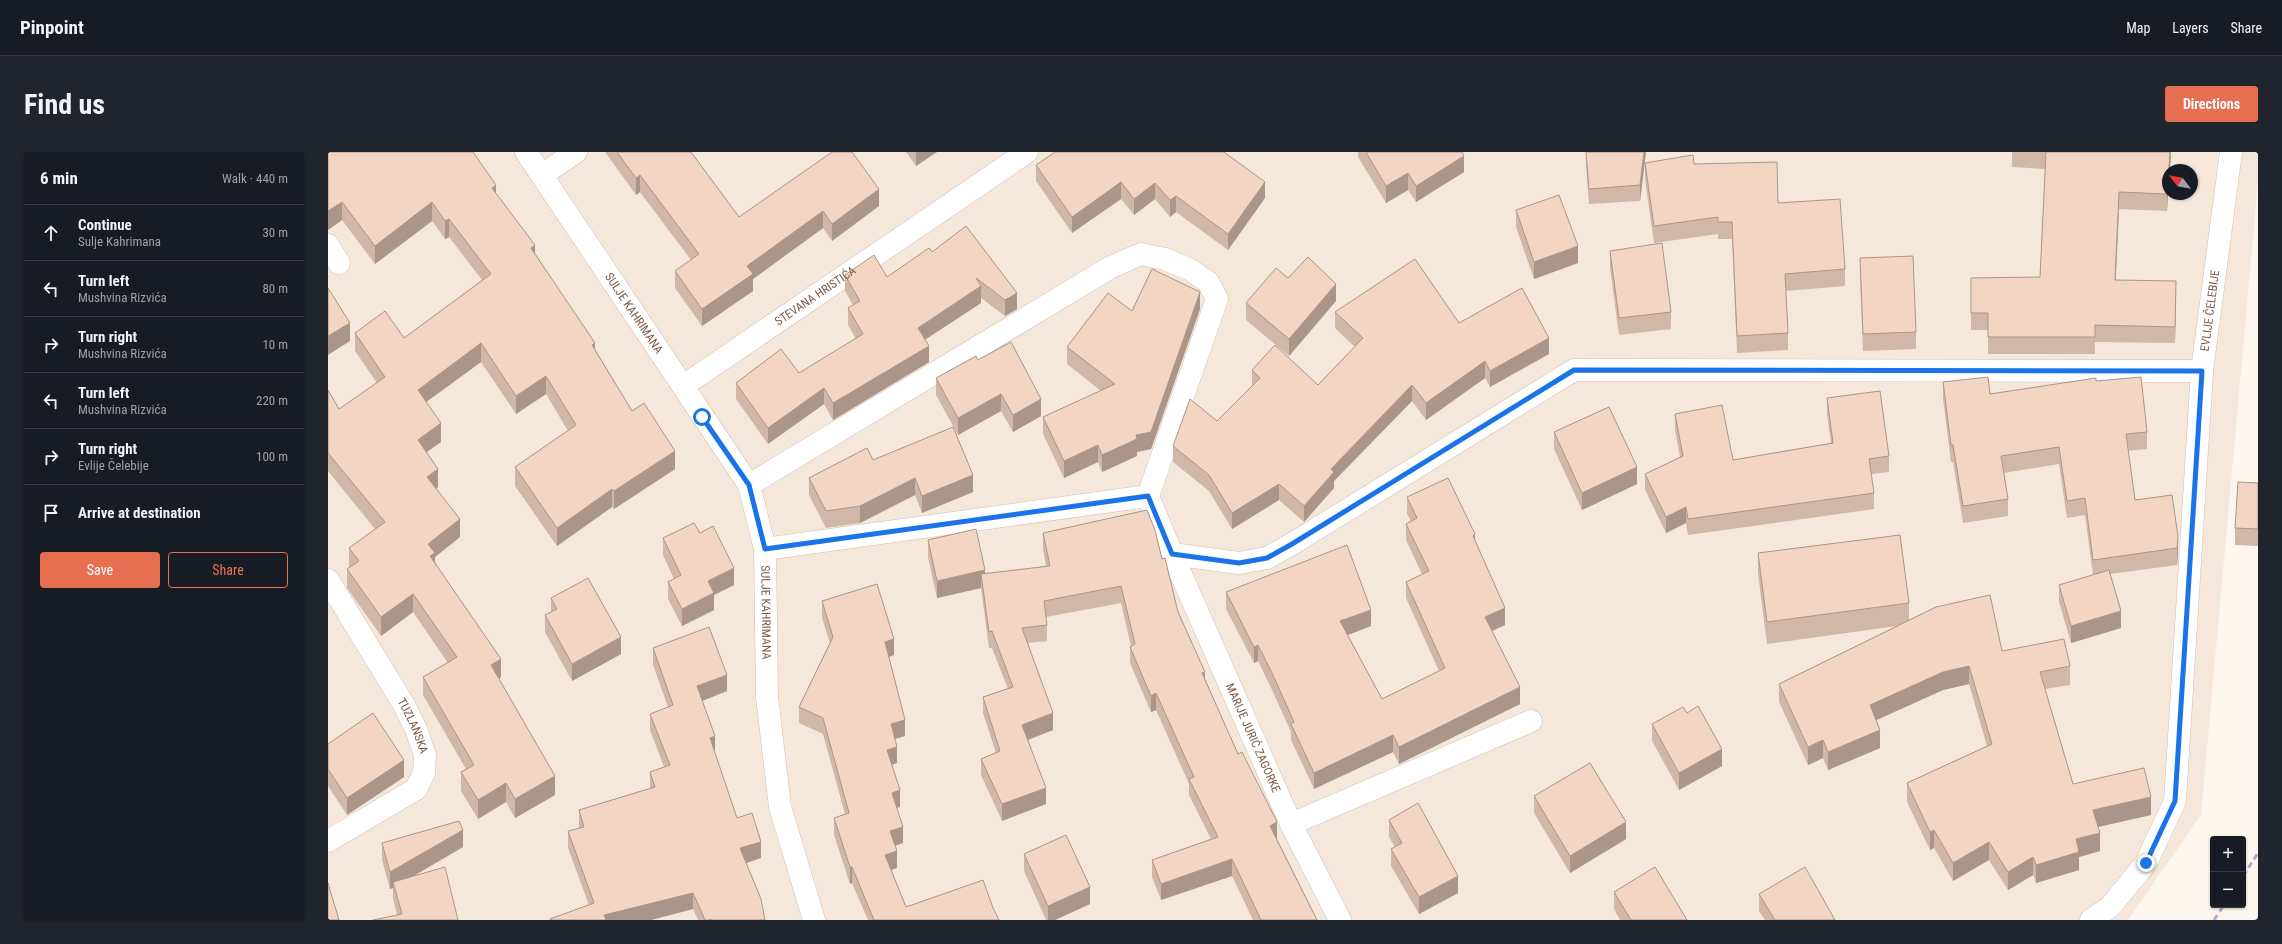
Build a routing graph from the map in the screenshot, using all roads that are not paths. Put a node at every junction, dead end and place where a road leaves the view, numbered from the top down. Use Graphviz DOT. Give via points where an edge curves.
graph roads {
  1 [pos="526,152"];
  2 [pos="576,152"];
  3 [pos="1027,152"];
  4 [pos="2231,152"];
  5 [pos="542,175"];
  6 [pos="2202,371"];
  7 [pos="683,386"];
  8 [pos="749,485"];
  9 [pos="1148,496"];
  10 [pos="765,549"];
  11 [pos="1172,554"];
  12 [pos="328,580"];
  13 [pos="1531,721"];
  14 [pos="1291,824"];
  15 [pos="328,841"];
  16 [pos="814,920"];
  17 [pos="1340,920"];
  18 [pos="2092,920"];
  1 -- 5 [label="street, SULJE KAHRIMANA"];
  2 -- 5 [label="street"];
  3 -- 7 [label="street, STEVANA HRISTIĆA"];
  4 -- 6 [label="street, EVLIJE ČELEBIJE"];
  5 -- 7 [label="street, SULJE KAHRIMANA"];
  6 -- 11 [label="street" via="1574,370 1267,558 1239,563"];
  6 -- 18 [label="street, EVLIJE ČELEBIJE" via="2175,801 2146,863 2110,907"];
  7 -- 8 [label="street, SULJE KAHRIMANA"];
  8 -- 9 [label="street" via="1112,267 1141,254 1165,259 1189,269 1208,282 1217,299"];
  8 -- 10 [label="street, SULJE KAHRIMANA"];
  9 -- 10 [label="street"];
  9 -- 11 [label="street, MARIJE JURIĆ ZAGORKE"];
  10 -- 16 [label="street, SULJE KAHRIMANA" via="767,697 780,807"];
  11 -- 14 [label="street, MARIJE JURIĆ ZAGORKE"];
  12 -- 15 [label="street, TUZLANSKA" via="404,705 425,755 424,773 416,789"];
  13 -- 14 [label="street"];
  14 -- 17 [label="street, MARIJE JURIĆ ZAGORKE"];
}
